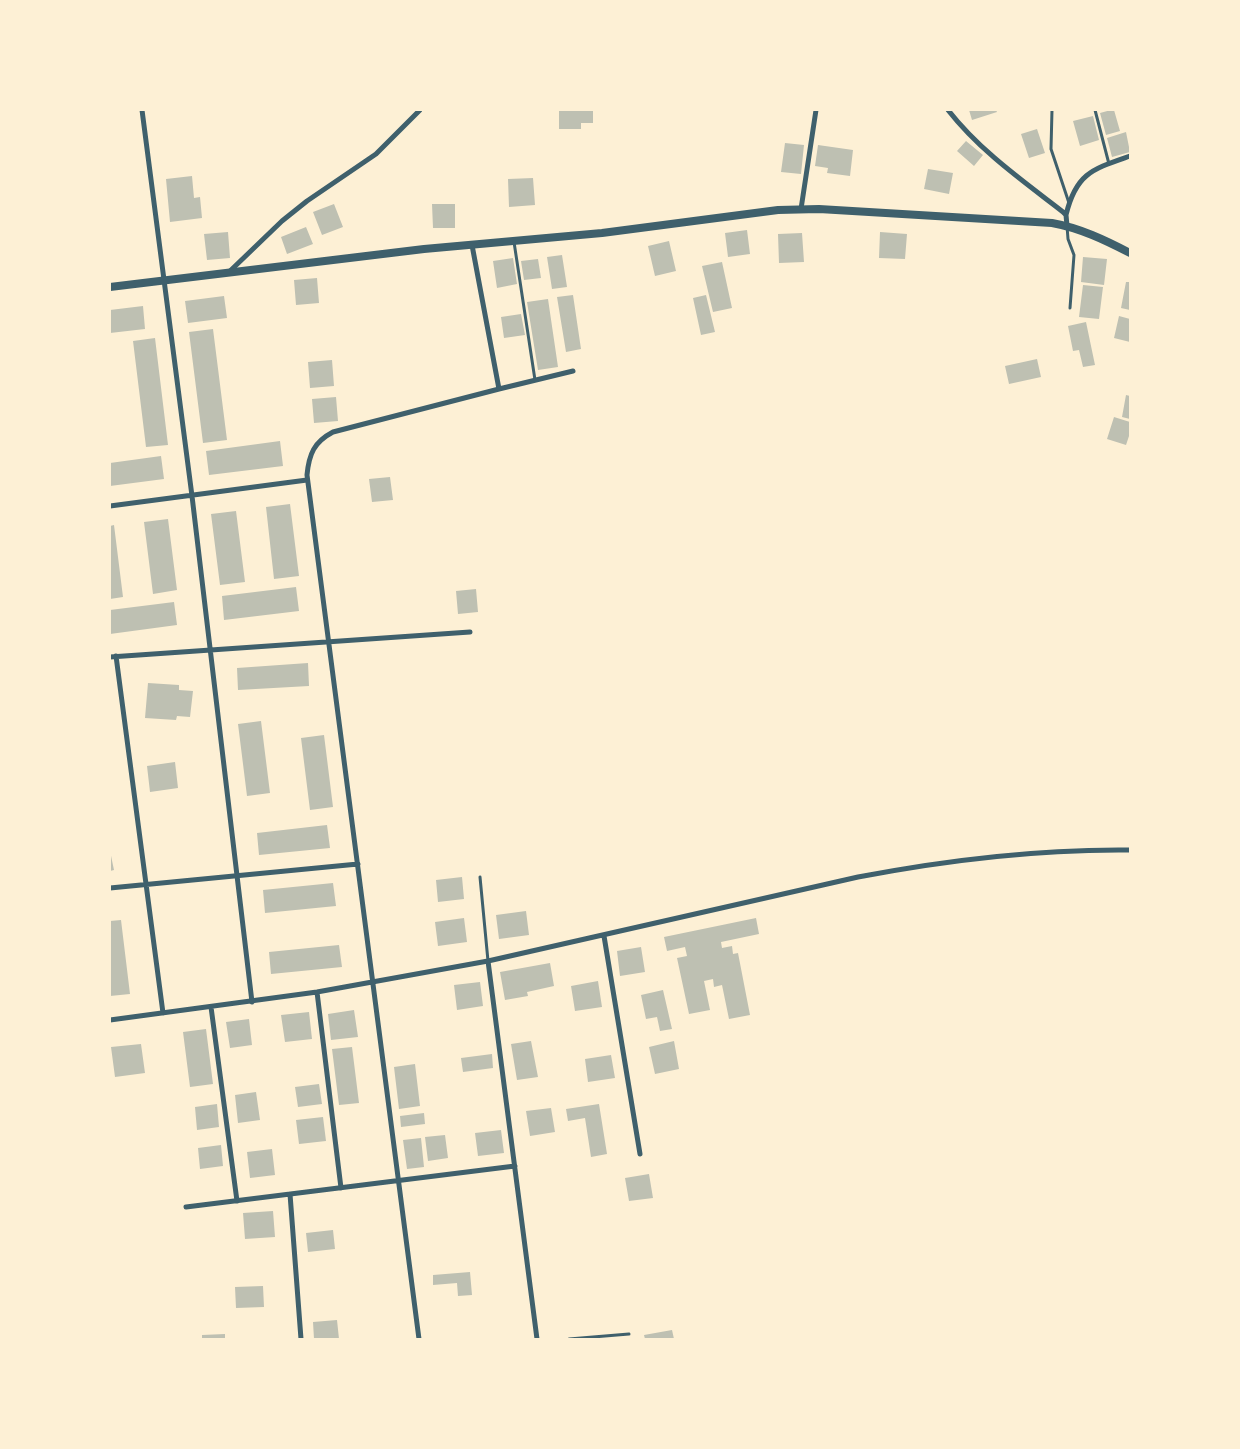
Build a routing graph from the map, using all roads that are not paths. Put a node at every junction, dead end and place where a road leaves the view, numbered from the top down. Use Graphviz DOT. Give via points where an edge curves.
graph roads {
  1 [pos="142,110"];
  2 [pos="420,110"];
  3 [pos="816,110"];
  4 [pos="948,110"];
  5 [pos="1052,110"];
  6 [pos="1095,110"];
  7 [pos="1130,156"];
  8 [pos="1109,164"];
  9 [pos="1069,204"];
  10 [pos="801,209"];
  11 [pos="1066,215"];
  12 [pos="1067,226"];
  13 [pos="514,241"];
  14 [pos="472,245"];
  15 [pos="1130,253"];
  16 [pos="228,272"];
  17 [pos="164,280"];
  18 [pos="110,287"];
  19 [pos="1070,308"];
  20 [pos="573,371"];
  21 [pos="535,380"];
  22 [pos="499,389"];
  23 [pos="308,480"];
  24 [pos="192,496"];
  25 [pos="110,506"];
  26 [pos="470,632"];
  27 [pos="329,642"];
  28 [pos="211,650"];
  29 [pos="116,656"];
  30 [pos="110,657"];
  31 [pos="1130,850"];
  32 [pos="358,864"];
  33 [pos="238,875"];
  34 [pos="480,877"];
  35 [pos="146,884"];
  36 [pos="110,888"];
  37 [pos="604,936"];
  38 [pos="488,961"];
  39 [pos="374,982"];
  40 [pos="317,992"];
  41 [pos="252,1002"];
  42 [pos="211,1007"];
  43 [pos="163,1013"];
  44 [pos="110,1020"];
  45 [pos="640,1154"];
  46 [pos="515,1166"];
  47 [pos="398,1181"];
  48 [pos="341,1188"];
  49 [pos="290,1194"];
  50 [pos="238,1201"];
  51 [pos="186,1207"];
  52 [pos="629,1334"];
  53 [pos="301,1339"];
  54 [pos="419,1339"];
  55 [pos="537,1339"];
  56 [pos="568,1339"];
  1 -- 17 [label="street"];
  2 -- 16 [label="street" via="376,154 306,201"];
  3 -- 10 [label="street"];
  4 -- 11 [label="street" via="980,145"];
  5 -- 9 [label="lane" via="1051,149"];
  6 -- 8 [label="lane"];
  7 -- 8 [label="street"];
  8 -- 9 [label="street" via="1079,183"];
  9 -- 11 [label="street"];
  10 -- 12 [label="street"];
  10 -- 13 [label="street"];
  11 -- 12 [label="street"];
  12 -- 15 [label="street"];
  12 -- 19 [label="lane" via="1074,255"];
  13 -- 14 [label="street"];
  13 -- 21 [label="lane"];
  14 -- 16 [label="street"];
  14 -- 22 [label="street"];
  16 -- 17 [label="street"];
  17 -- 18 [label="street"];
  17 -- 24 [label="street"];
  20 -- 21 [label="street"];
  21 -- 22 [label="street"];
  22 -- 23 [label="street" via="324,436 316,445 308,466"];
  23 -- 24 [label="street"];
  23 -- 27 [label="street"];
  24 -- 25 [label="street"];
  24 -- 28 [label="street"];
  26 -- 27 [label="street"];
  27 -- 28 [label="street"];
  27 -- 32 [label="street"];
  28 -- 29 [label="street"];
  28 -- 33 [label="street"];
  29 -- 30 [label="street"];
  29 -- 35 [label="street"];
  31 -- 37 [label="street" via="1008,855 915,866"];
  32 -- 33 [label="street"];
  32 -- 39 [label="street"];
  33 -- 35 [label="street"];
  33 -- 41 [label="street"];
  34 -- 38 [label="lane"];
  35 -- 36 [label="street"];
  35 -- 43 [label="street"];
  37 -- 38 [label="street"];
  37 -- 45 [label="street"];
  38 -- 39 [label="street"];
  38 -- 46 [label="street"];
  39 -- 40 [label="street"];
  39 -- 47 [label="street"];
  40 -- 41 [label="street"];
  40 -- 48 [label="street"];
  41 -- 42 [label="street"];
  42 -- 43 [label="street"];
  42 -- 50 [label="street"];
  43 -- 44 [label="street"];
  46 -- 47 [label="street"];
  46 -- 55 [label="street"];
  47 -- 48 [label="street"];
  47 -- 54 [label="street"];
  48 -- 49 [label="street"];
  49 -- 50 [label="street"];
  49 -- 53 [label="street"];
  50 -- 51 [label="street"];
  52 -- 56 [label="lane"];
}
